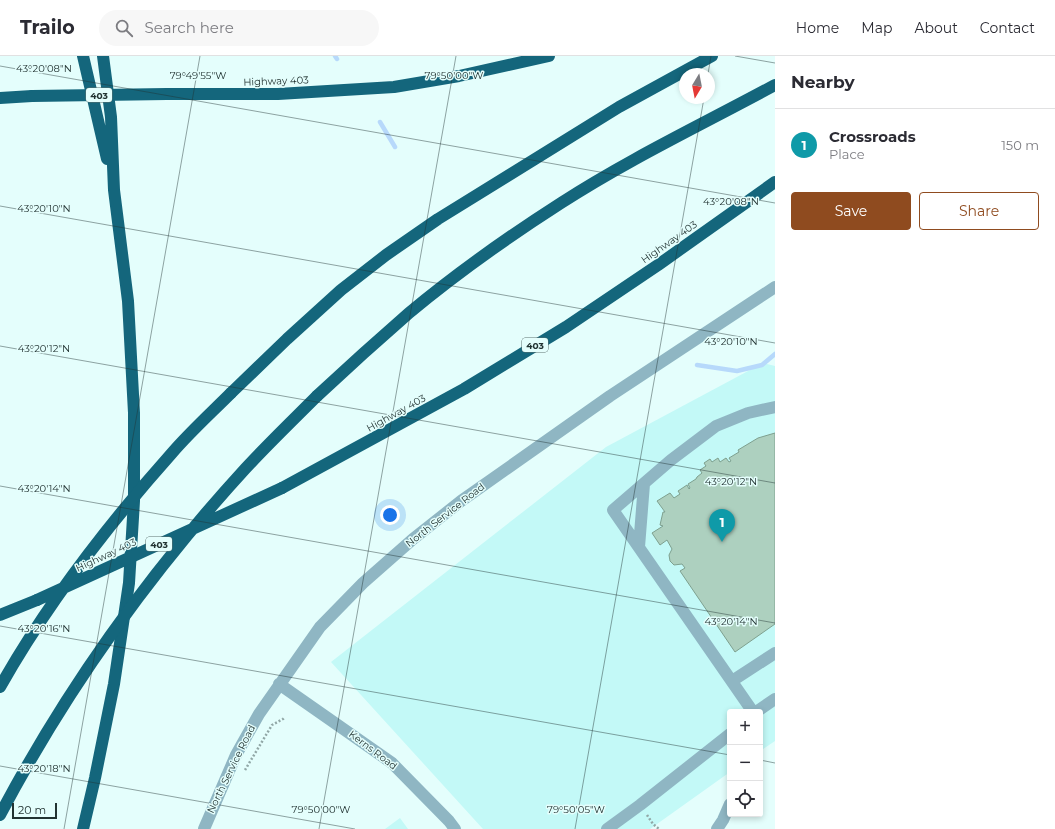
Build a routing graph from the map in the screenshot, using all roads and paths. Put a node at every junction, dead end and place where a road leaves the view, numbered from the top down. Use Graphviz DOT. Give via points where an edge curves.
graph roads {
  1 [pos="83,56"];
  2 [pos="102,56"];
  3 [pos="549,56"];
  4 [pos="712,56"];
  5 [pos="775,85"];
  6 [pos="0,98"];
  7 [pos="775,182"];
  8 [pos="114,190"];
  9 [pos="775,287"];
  10 [pos="775,407"];
  11 [pos="644,484"];
  12 [pos="639,547"];
  13 [pos="0,615"];
  14 [pos="775,653"];
  15 [pos="732,681"];
  16 [pos="279,684"];
  17 [pos="0,687"];
  18 [pos="775,699"];
  19 [pos="753,709"];
  20 [pos="760,709"];
  21 [pos="285,717"];
  22 [pos="727,740"];
  23 [pos="244,773"];
  24 [pos="640,805"];
  25 [pos="727,811"];
  26 [pos="0,815"];
  27 [pos="83,829"];
  28 [pos="204,829"];
  29 [pos="455,829"];
  30 [pos="607,829"];
  31 [pos="660,829"];
  32 [pos="716,829"];
  1 -- 8 [label="highway"];
  2 -- 8 [label="highway" via="111,117"];
  3 -- 6 [label="highway, Highway 403 / 403, bridge" via="394,87 278,94"];
  4 -- 17 [label="highway, bridge" via="619,107 438,219 386,255 336,295 287,339 172,452 96,543 51,604"];
  5 -- 26 [label="highway, bridge" via="662,143 561,202 474,262 410,312 356,359 245,469 146,586 114,628 63,705"];
  7 -- 13 [label="highway, Highway 403 / 403, bridge" via="566,327 464,389 282,488"];
  8 -- 27 [label="highway" via="128,301 134,413 134,501 129,583 115,676"];
  9 -- 16 [label="street, North Service Road" via="610,396 413,539 363,583 320,627"];
  10 -- 11 [label="street" via="748,413 716,426"];
  11 -- 12 [label="street"];
  11 -- 12 [label="street" via="613,510"];
  12 -- 15 [label="street"];
  14 -- 15 [label="street"];
  15 -- 19 [label="street"];
  16 -- 28 [label="street, North Service Road" via="236,755"];
  16 -- 29 [label="street, Kerns Road" via="392,763"];
  18 -- 20 [label="street"];
  21 -- 23 [label="path" via="272,725"];
  22 -- 24 [label="street"];
  24 -- 30 [label="street"];
  24 -- 31 [label="path" via="653,824"];
  25 -- 32 [label="street"];
}
